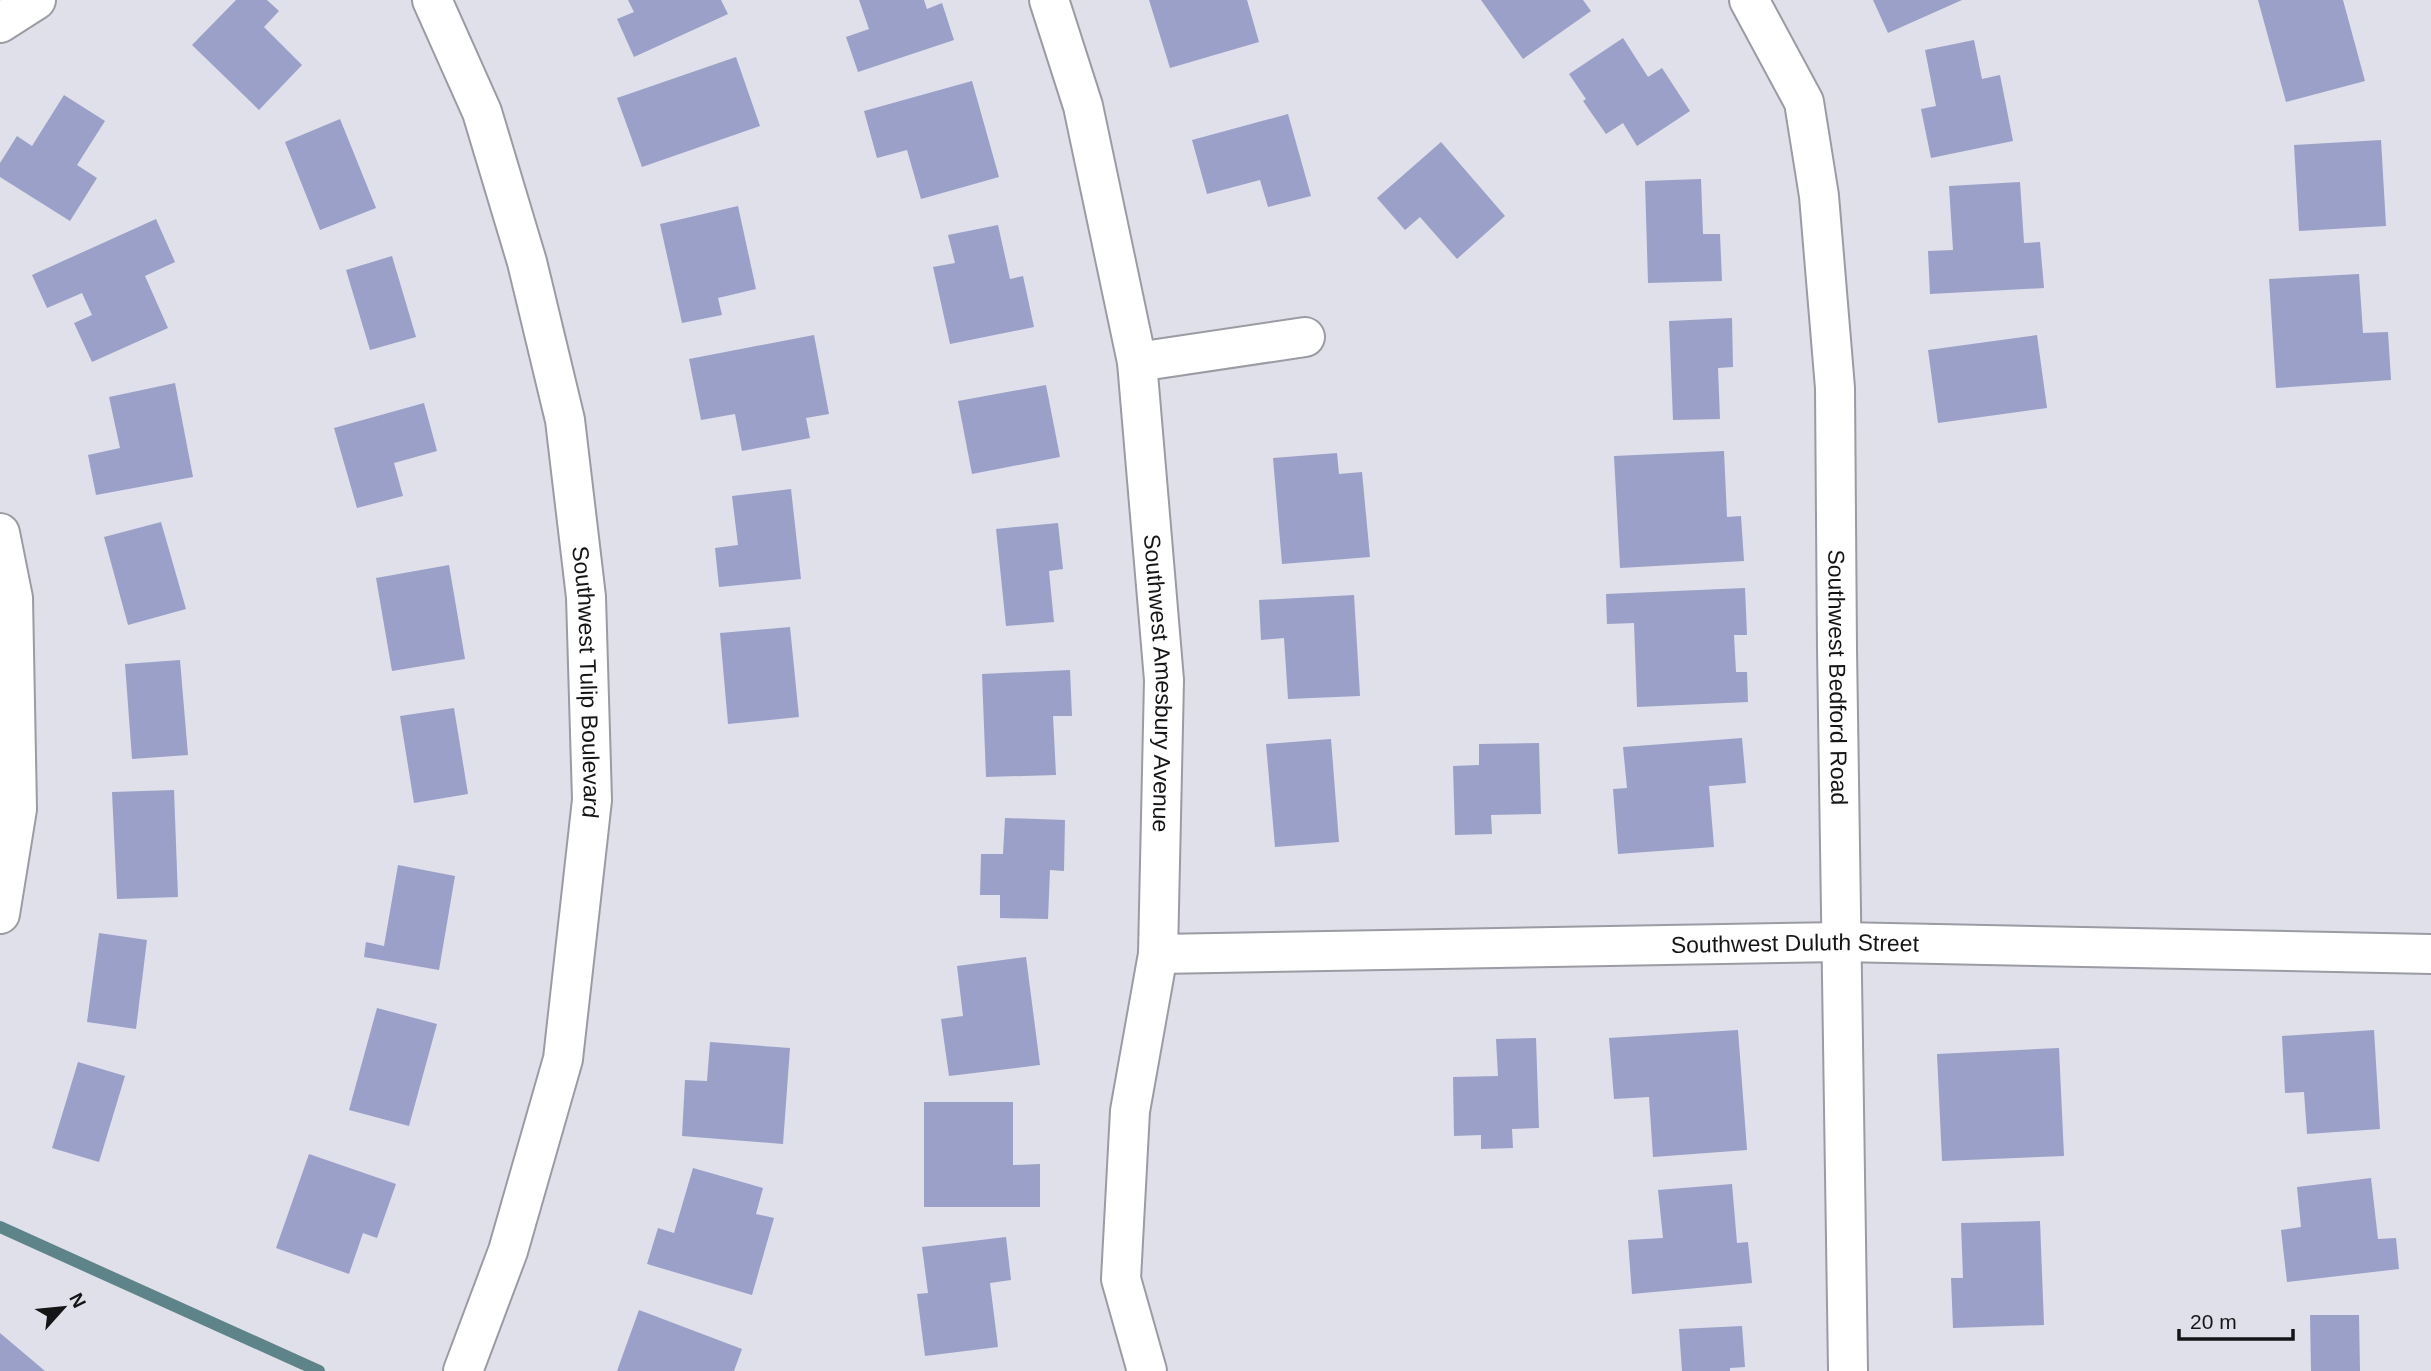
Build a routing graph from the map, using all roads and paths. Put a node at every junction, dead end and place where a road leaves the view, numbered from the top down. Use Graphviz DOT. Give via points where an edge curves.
graph roads {
  1 [pos="36,0"];
  2 [pos="432,0"];
  3 [pos="1049,0"];
  4 [pos="1749,0"];
  5 [pos="0,23"];
  6 [pos="1305,337"];
  7 [pos="1137,362"];
  8 [pos="0,533"];
  9 [pos="0,914"];
  10 [pos="1841,942"];
  11 [pos="1158,954"];
  12 [pos="2431,954"];
  13 [pos="463,1371"];
  14 [pos="1147,1371"];
  15 [pos="1848,1371"];
  1 -- 5 [label="street"];
  2 -- 13 [label="street, Southwest Tulip Boulevard" via="482,112 527,262 565,420 586,597 592,800 563,1059 508,1251"];
  3 -- 7 [label="street, Southwest Amesbury Avenue" via="1083,106"];
  4 -- 10 [label="street, Southwest Bedford Road" via="1804,102 1819,196 1835,388"];
  6 -- 7 [label="street"];
  7 -- 11 [label="street, Southwest Amesbury Avenue" via="1164,680"];
  8 -- 9 [label="street" via="13,598 17,809"];
  10 -- 11 [label="street, Southwest Duluth Street"];
  10 -- 12 [label="street, Southwest Duluth Street"];
  10 -- 15 [label="street, Southwest Bedford Road"];
  11 -- 14 [label="street, Southwest Amesbury Avenue" via="1130,1111 1121,1279"];
}
